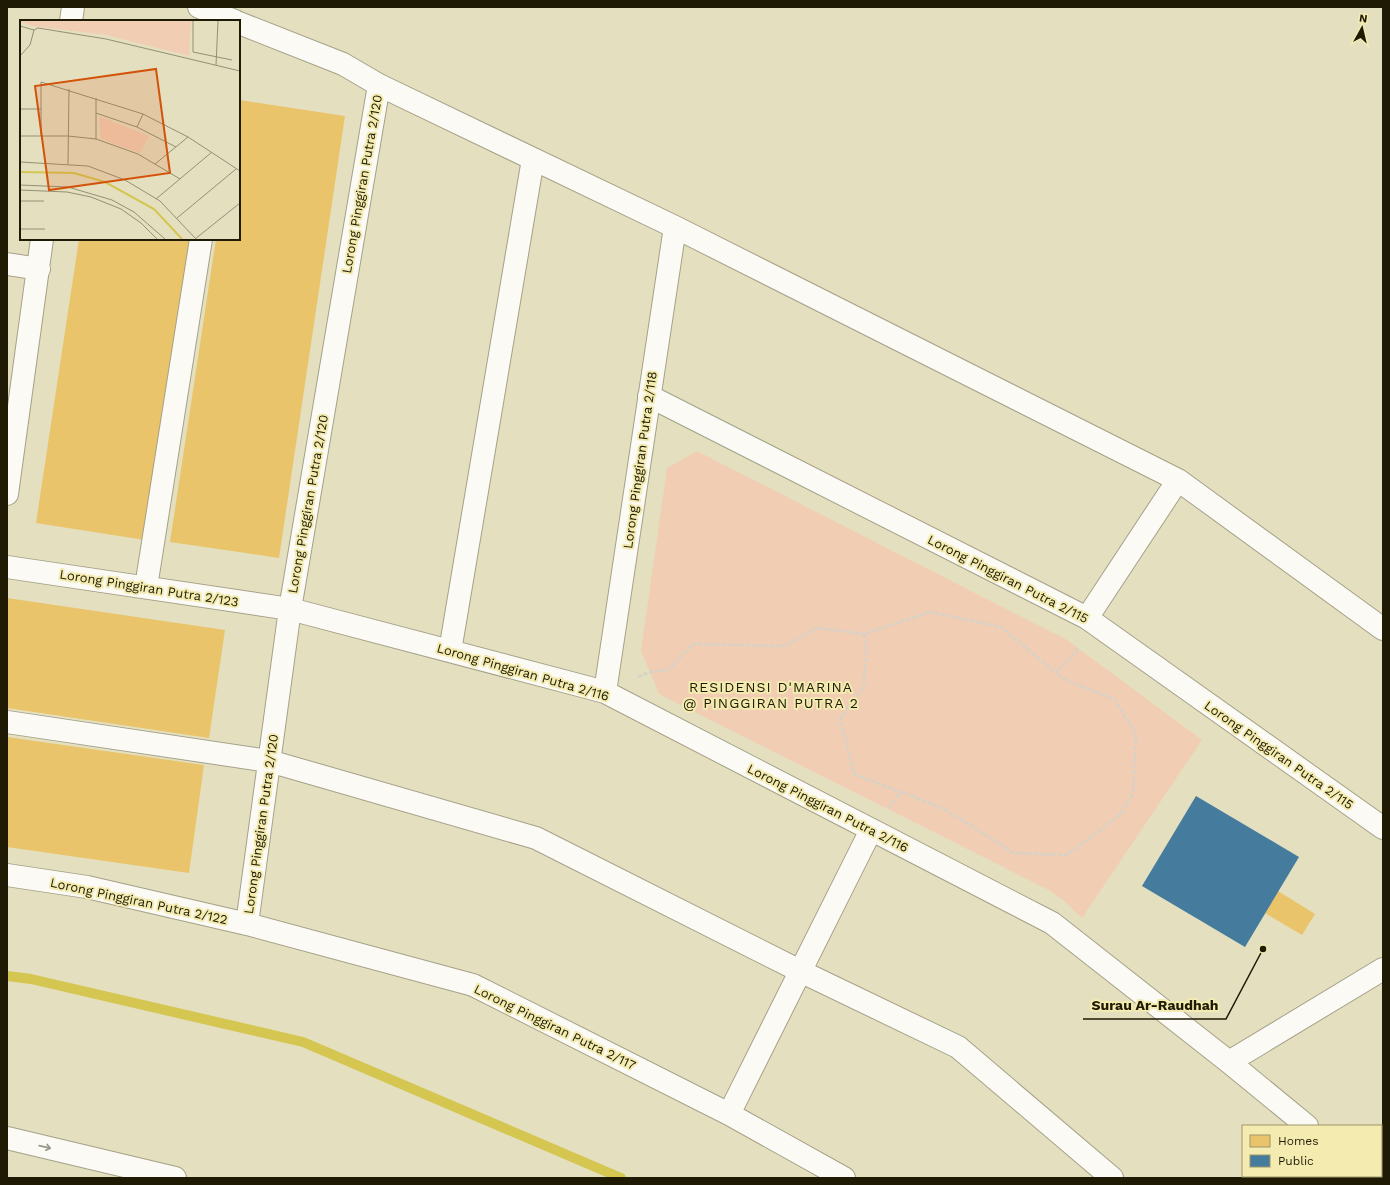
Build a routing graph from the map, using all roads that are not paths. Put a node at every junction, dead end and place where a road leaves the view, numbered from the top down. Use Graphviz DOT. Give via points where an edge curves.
graph roads {
  1 [pos="72,7"];
  2 [pos="199,7"];
  3 [pos="71,20"];
  4 [pos="232,20"];
  5 [pos="240,23"];
  6 [pos="379,85"];
  7 [pos="533,159"];
  8 [pos="675,227"];
  9 [pos="42,240"];
  10 [pos="200,240"];
  11 [pos="7,264"];
  12 [pos="39,269"];
  13 [pos="649,396"];
  14 [pos="12,415"];
  15 [pos="1178,480"];
  16 [pos="7,494"];
  17 [pos="7,567"];
  18 [pos="146,588"];
  19 [pos="290,609"];
  20 [pos="1092,622"];
  21 [pos="1383,629"];
  22 [pos="450,651"];
  23 [pos="605,692"];
  24 [pos="7,722"];
  25 [pos="270,761"];
  26 [pos="1383,828"];
  27 [pos="871,830"];
  28 [pos="7,875"];
  29 [pos="247,924"];
  30 [pos="1383,968"];
  31 [pos="800,971"];
  32 [pos="1230,1062"];
  33 [pos="729,1114"];
  34 [pos="1306,1125"];
  35 [pos="7,1138"];
  36 [pos="175,1178"];
  37 [pos="844,1178"];
  38 [pos="1112,1178"];
  1 -- 3 [label="street"];
  2 -- 4 [label="street"];
  5 -- 6 [label="street" via="343,64"];
  6 -- 7 [label="street"];
  6 -- 19 [label="street, Lorong Pinggiran Putra 2/120"];
  7 -- 8 [label="street"];
  7 -- 22 [label="street"];
  8 -- 13 [label="street, Lorong Pinggiran Putra 2/118"];
  8 -- 15 [label="street"];
  9 -- 12 [label="street"];
  10 -- 18 [label="street"];
  11 -- 12 [label="street"];
  12 -- 14 [label="street"];
  13 -- 20 [label="street, Lorong Pinggiran Putra 2/115"];
  13 -- 23 [label="street, Lorong Pinggiran Putra 2/118"];
  14 -- 16 [label="street"];
  15 -- 20 [label="street"];
  15 -- 21 [label="street"];
  17 -- 18 [label="street, Lorong Pinggiran Putra 2/123"];
  18 -- 19 [label="street, Lorong Pinggiran Putra 2/123"];
  19 -- 22 [label="street, Lorong Pinggiran Putra 2/116"];
  19 -- 25 [label="street, Lorong Pinggiran Putra 2/120"];
  20 -- 26 [label="street, Lorong Pinggiran Putra 2/115"];
  22 -- 23 [label="street, Lorong Pinggiran Putra 2/116"];
  23 -- 27 [label="street, Lorong Pinggiran Putra 2/116"];
  24 -- 25 [label="street"];
  25 -- 29 [label="street, Lorong Pinggiran Putra 2/120"];
  25 -- 31 [label="street" via="536,838"];
  27 -- 31 [label="street"];
  27 -- 32 [label="street, Lorong Pinggiran Putra 2/116" via="1052,923"];
  28 -- 29 [label="street, Lorong Pinggiran Putra 2/122" via="87,887"];
  29 -- 33 [label="street, Lorong Pinggiran Putra 2/117" via="473,985"];
  30 -- 32 [label="street"];
  31 -- 33 [label="street"];
  31 -- 38 [label="street" via="958,1047"];
  32 -- 34 [label="street, Lorong Pinggiran Putra 2/116"];
  33 -- 37 [label="street, Lorong Pinggiran Putra 2/117"];
  35 -- 36 [label="street, one-way"];
}
